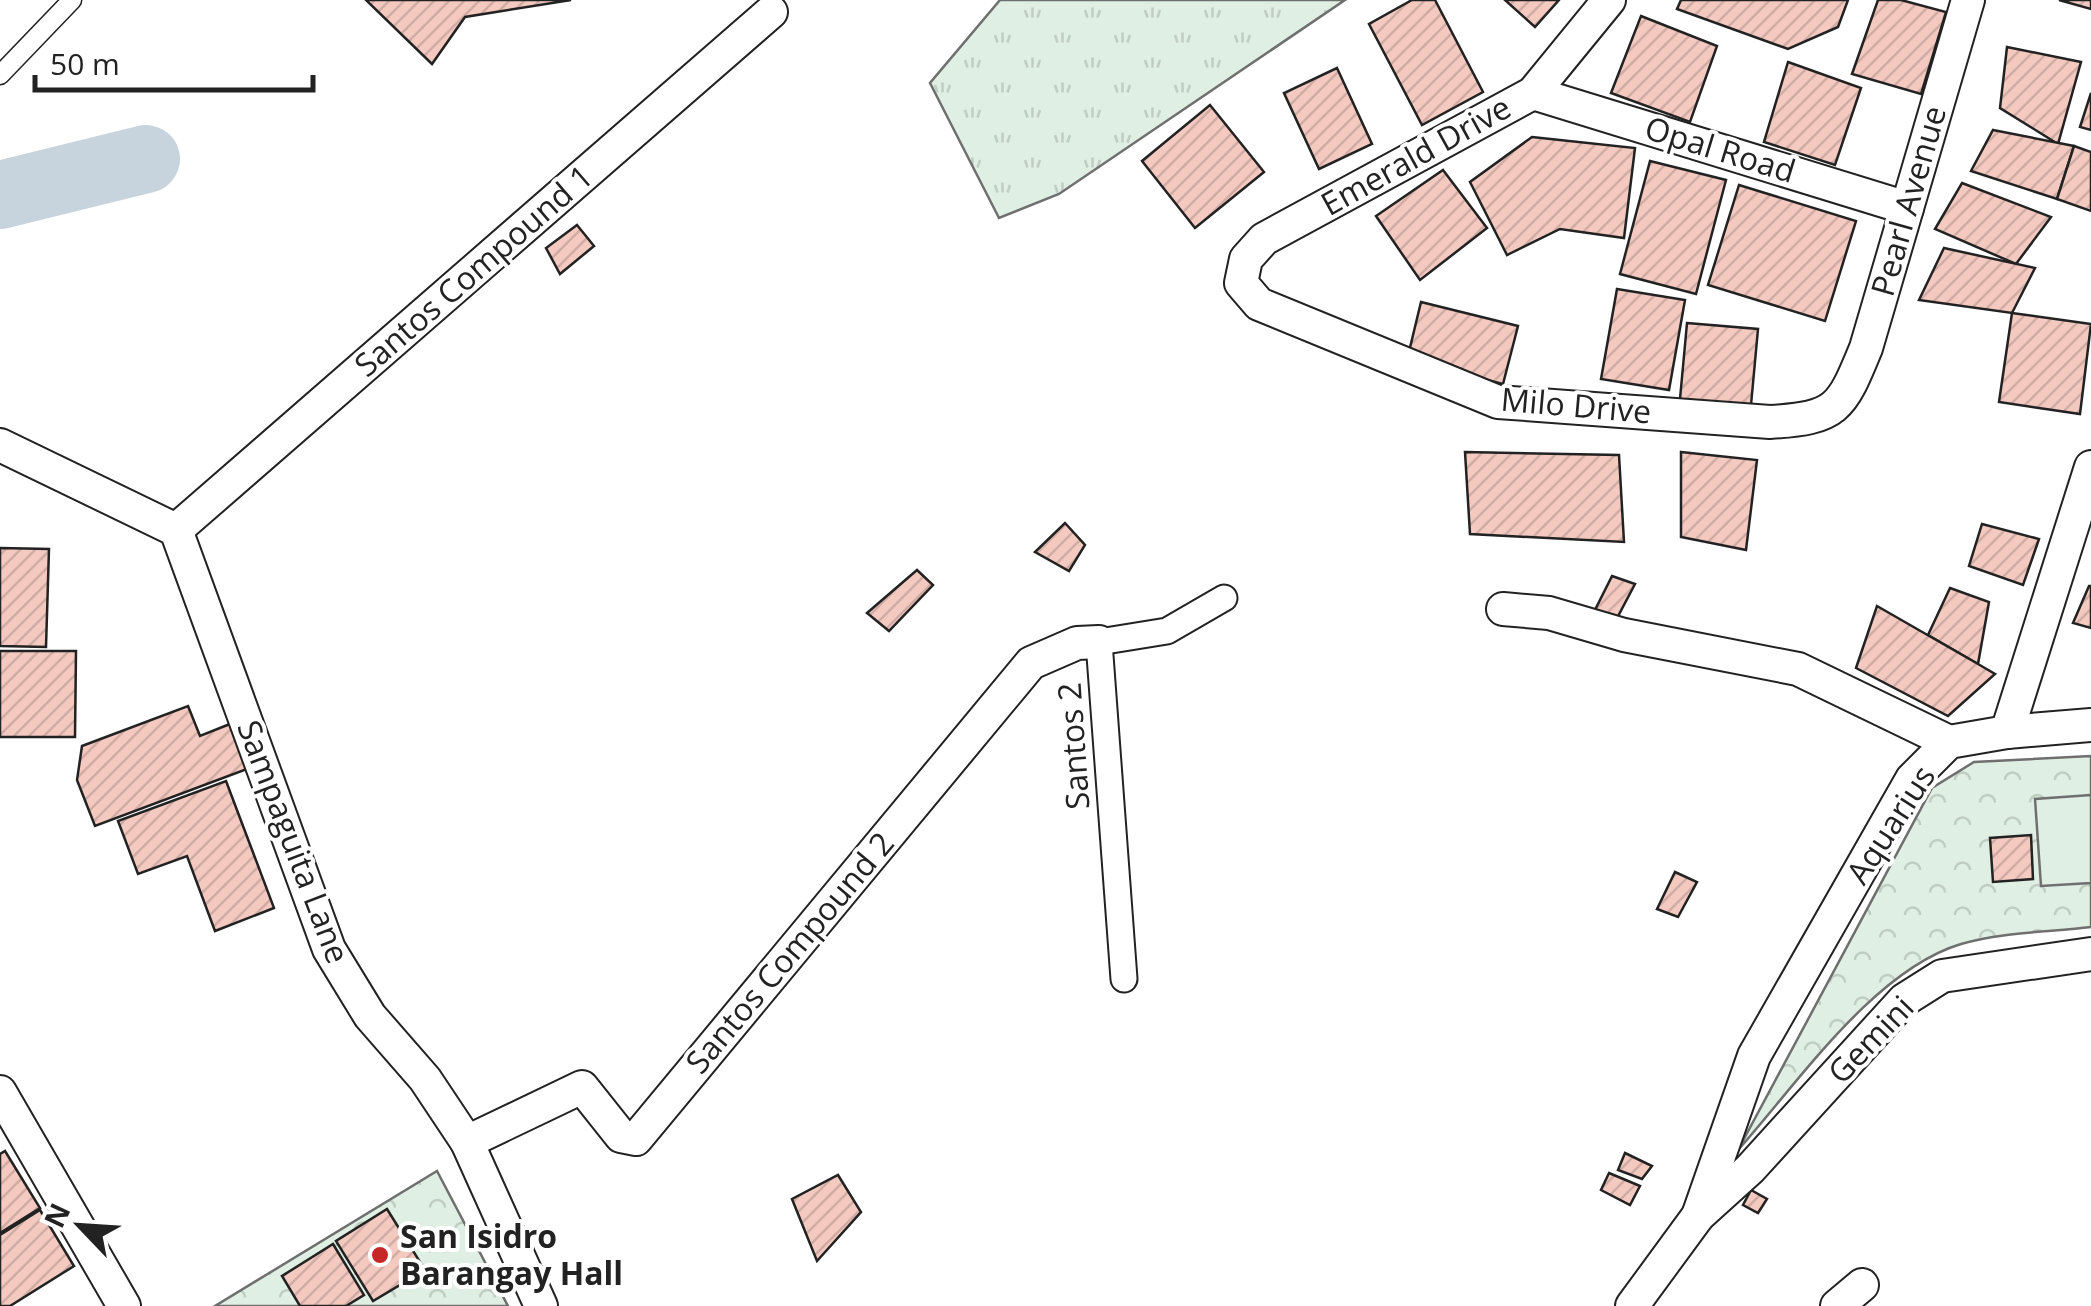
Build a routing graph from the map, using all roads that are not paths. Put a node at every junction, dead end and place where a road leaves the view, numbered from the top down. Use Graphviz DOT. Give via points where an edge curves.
graph roads {
  1 [pos="72,0"];
  2 [pos="1609,0"];
  3 [pos="1968,0"];
  4 [pos="771,12"];
  5 [pos="0,75"];
  6 [pos="1533,92"];
  7 [pos="1907,208"];
  8 [pos="1259,304"];
  9 [pos="1845,399"];
  10 [pos="0,444"];
  11 [pos="2091,467"];
  12 [pos="176,530"];
  13 [pos="1224,598"];
  14 [pos="1503,609"];
  15 [pos="1099,642"];
  16 [pos="2091,725"];
  17 [pos="2007,732"];
  18 [pos="1949,742"];
  19 [pos="2091,954"];
  20 [pos="1124,979"];
  21 [pos="0,1094"];
  22 [pos="468,1142"];
  23 [pos="1698,1216"];
  24 [pos="124,1306"];
  25 [pos="541,1306"];
  26 [pos="1632,1306"];
  1 -- 5 [label="lane"];
  2 -- 6 [label="street, Emerald Drive"];
  3 -- 7 [label="street, Pearl Avenue"];
  4 -- 12 [label="street, Santos Compound 1"];
  6 -- 7 [label="street, Opal Road"];
  6 -- 8 [label="street, Emerald Drive" via="1264,239 1246,258 1241,283"];
  7 -- 9 [label="street, Pearl Avenue"];
  8 -- 9 [label="street, Milo Drive" via="1498,402 1770,422 1812,420"];
  10 -- 12 [label="street"];
  11 -- 17 [label="street"];
  12 -- 22 [label="street, Sampaguita Lane" via="329,949 370,1016"];
  13 -- 15 [label="street, Santos 2" via="1167,632"];
  14 -- 18 [label="street" via="1550,613 1624,635 1798,669"];
  15 -- 20 [label="street, Santos 2"];
  15 -- 22 [label="street, Santos Compound 2" via="1077,642 1031,663 636,1139 621,1136 582,1087"];
  16 -- 17 [label="street, Aquarius"];
  17 -- 18 [label="street, Aquarius"];
  18 -- 23 [label="street, Aquarius" via="1912,779 1754,1056"];
  19 -- 23 [label="street, Gemini" via="1942,976 1904,1000"];
  21 -- 24 [label="street"];
  22 -- 25 [label="street, Sampaguita Lane"];
  23 -- 26 [label="street"];
}
